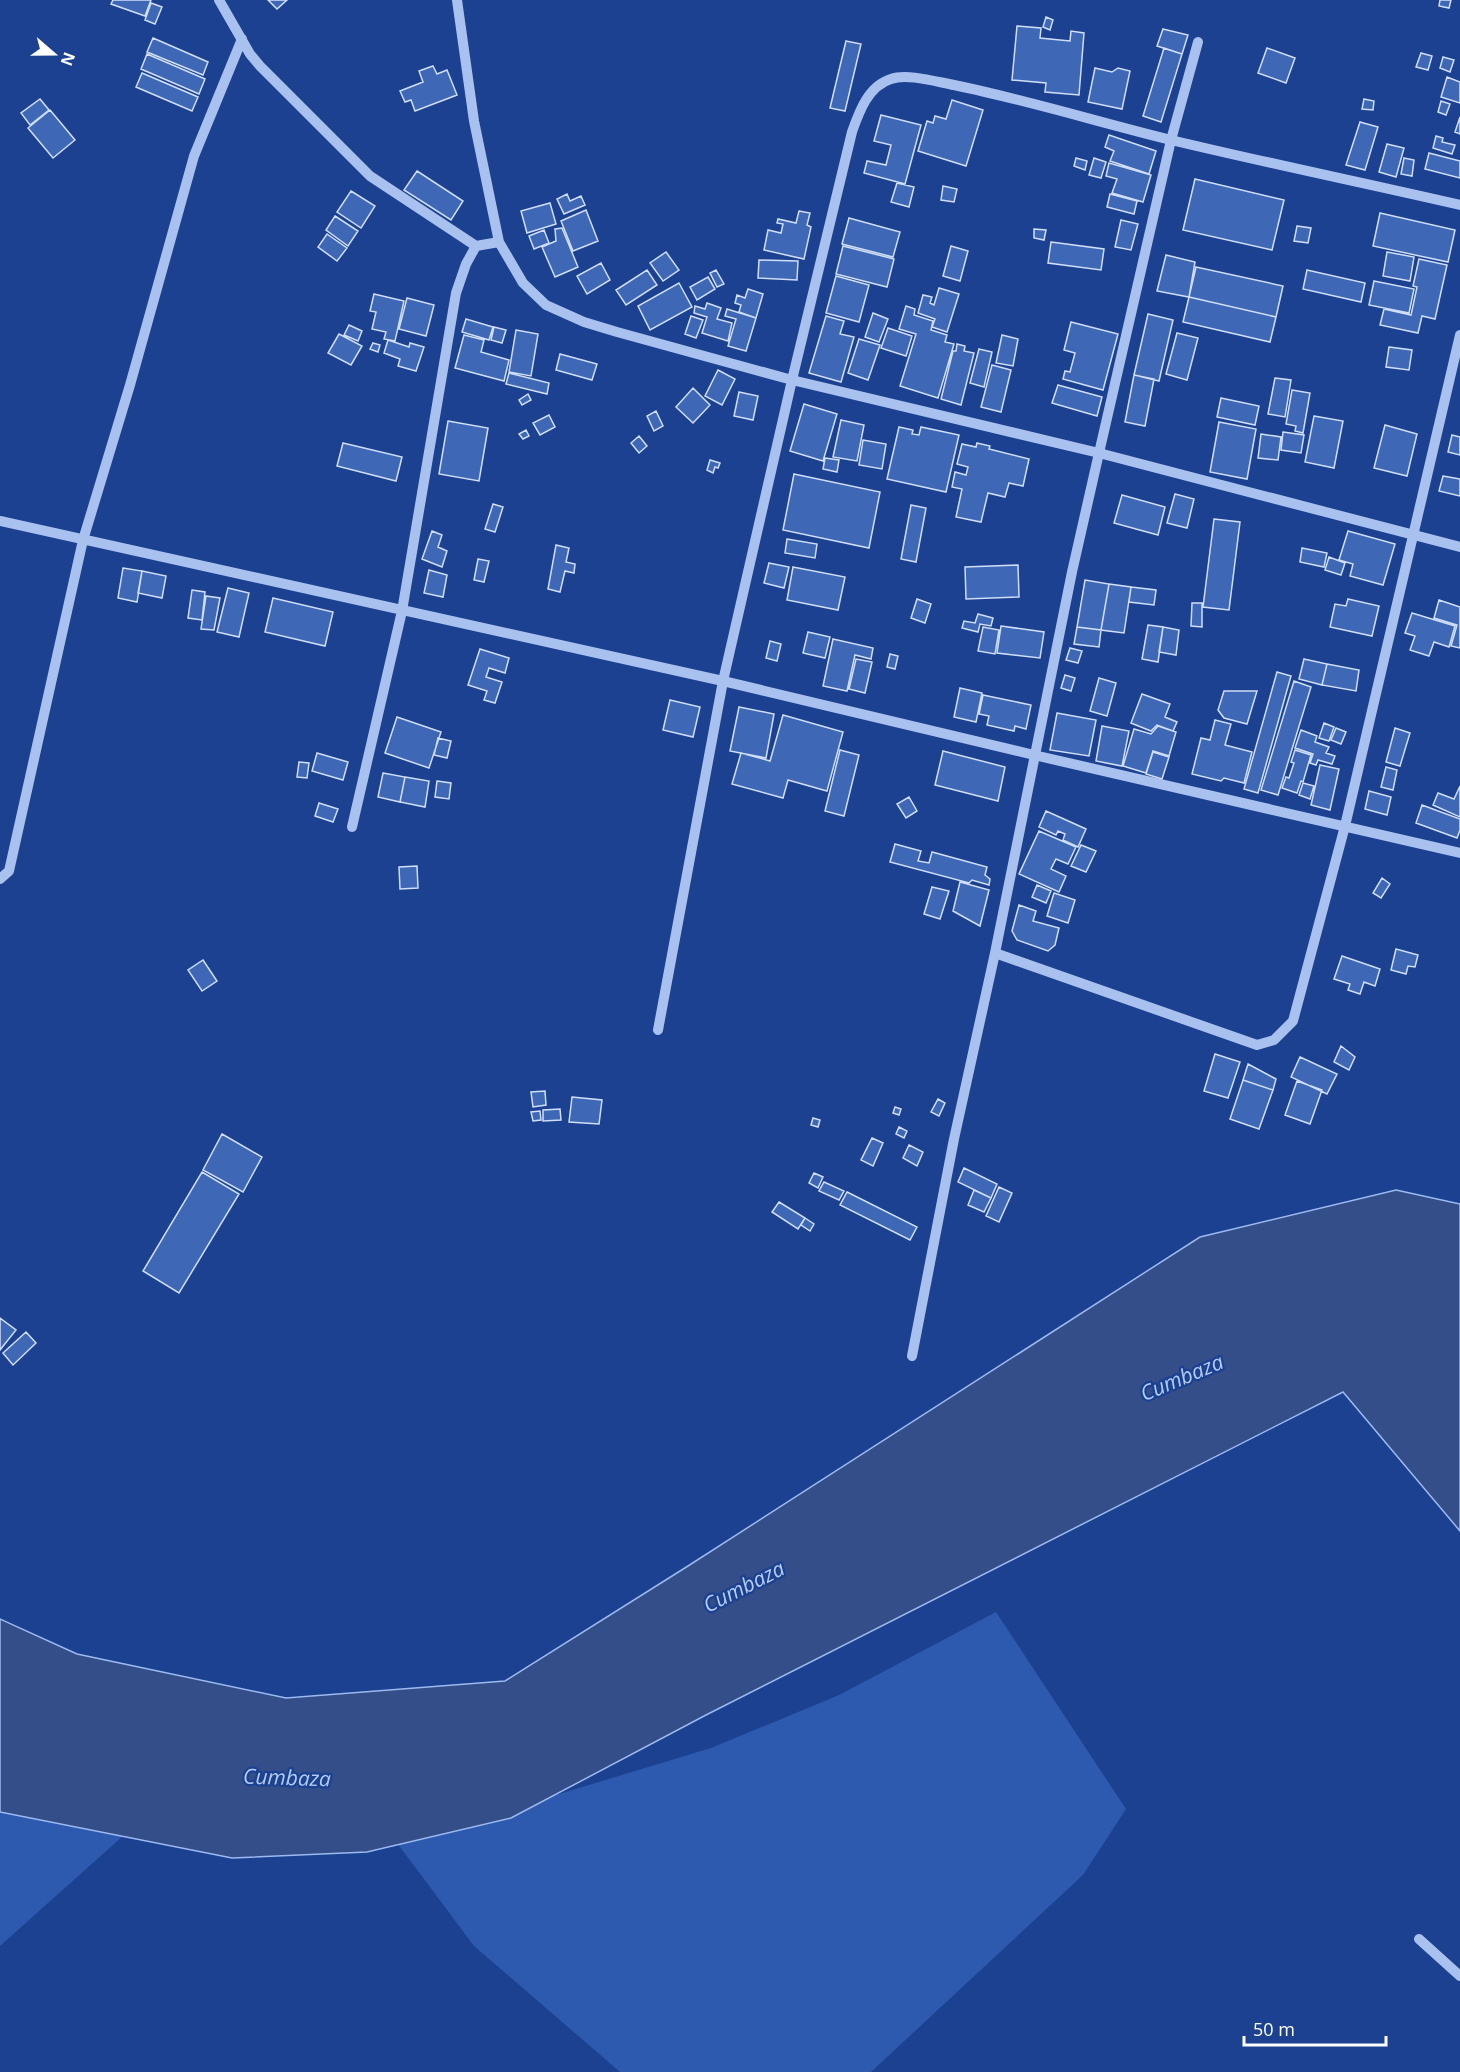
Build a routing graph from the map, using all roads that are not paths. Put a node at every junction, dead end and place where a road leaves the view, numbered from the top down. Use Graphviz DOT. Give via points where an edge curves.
graph roads {
  1 [pos="219,0"];
  2 [pos="457,0"];
  3 [pos="242,39"];
  4 [pos="1198,42"];
  5 [pos="1171,140"];
  6 [pos="1460,205"];
  7 [pos="499,242"];
  8 [pos="476,246"];
  9 [pos="1460,335"];
  10 [pos="792,380"];
  11 [pos="1099,453"];
  12 [pos="0,521"];
  13 [pos="1412,536"];
  14 [pos="83,540"];
  15 [pos="1460,547"];
  16 [pos="402,611"];
  17 [pos="723,681"];
  18 [pos="1034,755"];
  19 [pos="1345,826"];
  20 [pos="352,827"];
  21 [pos="1460,853"];
  22 [pos="0,879"];
  23 [pos="995,953"];
  24 [pos="658,1030"];
  25 [pos="912,1356"];
  26 [pos="1419,1939"];
  27 [pos="1460,1976"];
  1 -- 3 [label="street"];
  2 -- 7 [label="street" via="474,122"];
  3 -- 8 [label="street" via="260,66 370,176"];
  3 -- 14 [label="street" via="194,156"];
  4 -- 5 [label="street"];
  5 -- 6 [label="street"];
  5 -- 10 [label="street" via="996,94 927,80 890,79 870,94 852,132"];
  5 -- 11 [label="street"];
  7 -- 8 [label="street"];
  7 -- 10 [label="street" via="522,283 546,305 584,322"];
  8 -- 16 [label="street" via="465,264 456,293"];
  9 -- 13 [label="street"];
  10 -- 11 [label="street"];
  10 -- 17 [label="street"];
  11 -- 13 [label="street"];
  11 -- 18 [label="street"];
  12 -- 14 [label="street"];
  13 -- 15 [label="street"];
  13 -- 19 [label="street"];
  14 -- 16 [label="street"];
  14 -- 22 [label="street" via="9,871"];
  16 -- 17 [label="street"];
  16 -- 20 [label="street"];
  17 -- 18 [label="street"];
  17 -- 24 [label="street"];
  18 -- 19 [label="street"];
  18 -- 23 [label="street"];
  19 -- 21 [label="street"];
  19 -- 23 [label="street" via="1293,1021 1274,1040 1257,1045"];
  23 -- 25 [label="street"];
  26 -- 27 [label="street"];
}
